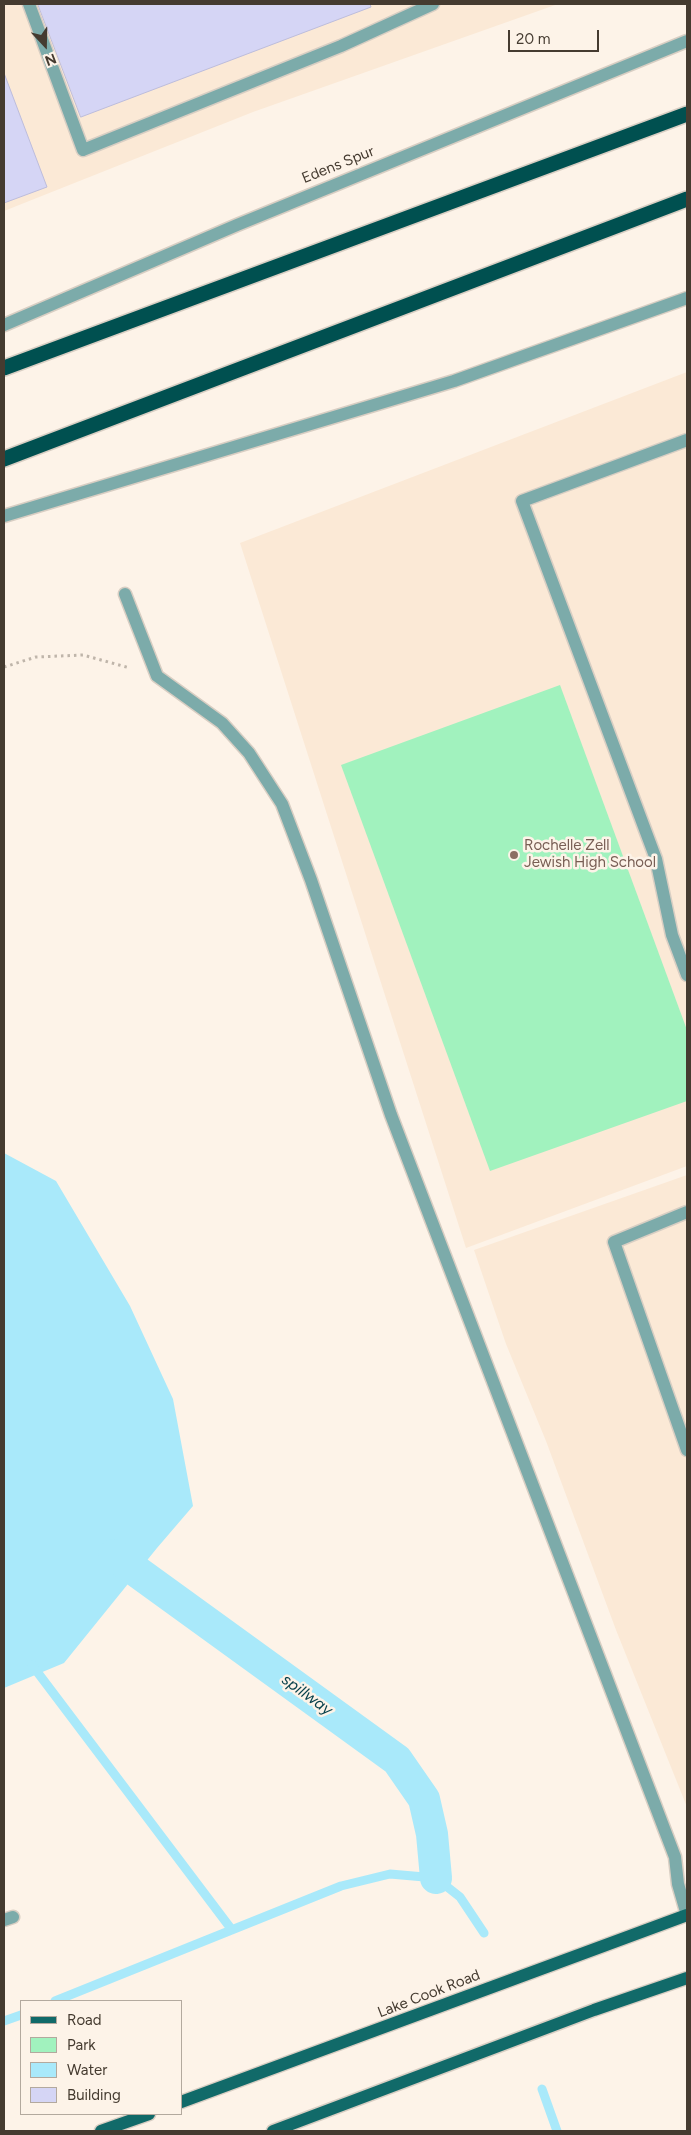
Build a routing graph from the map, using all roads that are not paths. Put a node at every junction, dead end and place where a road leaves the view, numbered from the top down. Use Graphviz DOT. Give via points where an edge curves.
graph roads {
  1 [pos="29,4"];
  2 [pos="433,4"];
  3 [pos="687,41"];
  4 [pos="687,114"];
  5 [pos="687,200"];
  6 [pos="687,298"];
  7 [pos="4,325"];
  8 [pos="4,368"];
  9 [pos="687,440"];
  10 [pos="4,459"];
  11 [pos="4,516"];
  12 [pos="125,594"];
  13 [pos="687,975"];
  14 [pos="687,1212"];
  15 [pos="687,1450"];
  16 [pos="687,1915"];
  17 [pos="687,1978"];
  18 [pos="182,2102"];
  19 [pos="146,2115"];
  20 [pos="101,2131"];
  21 [pos="273,2131"];
  1 -- 2 [label="lane" via="83,150 341,46"];
  3 -- 7 [label="lane, Edens Spur" via="237,225"];
  4 -- 8 [label="highway"];
  5 -- 10 [label="highway"];
  6 -- 11 [label="lane" via="454,381"];
  9 -- 13 [label="lane" via="522,501 656,859 672,935"];
  12 -- 16 [label="lane" via="157,676 222,723 249,753 282,804 391,1115 674,1856"];
  14 -- 15 [label="lane" via="614,1242"];
  16 -- 18 [label="main road, Lake Cook Road"];
  17 -- 21 [label="main road"];
  19 -- 20 [label="main road"];
}
